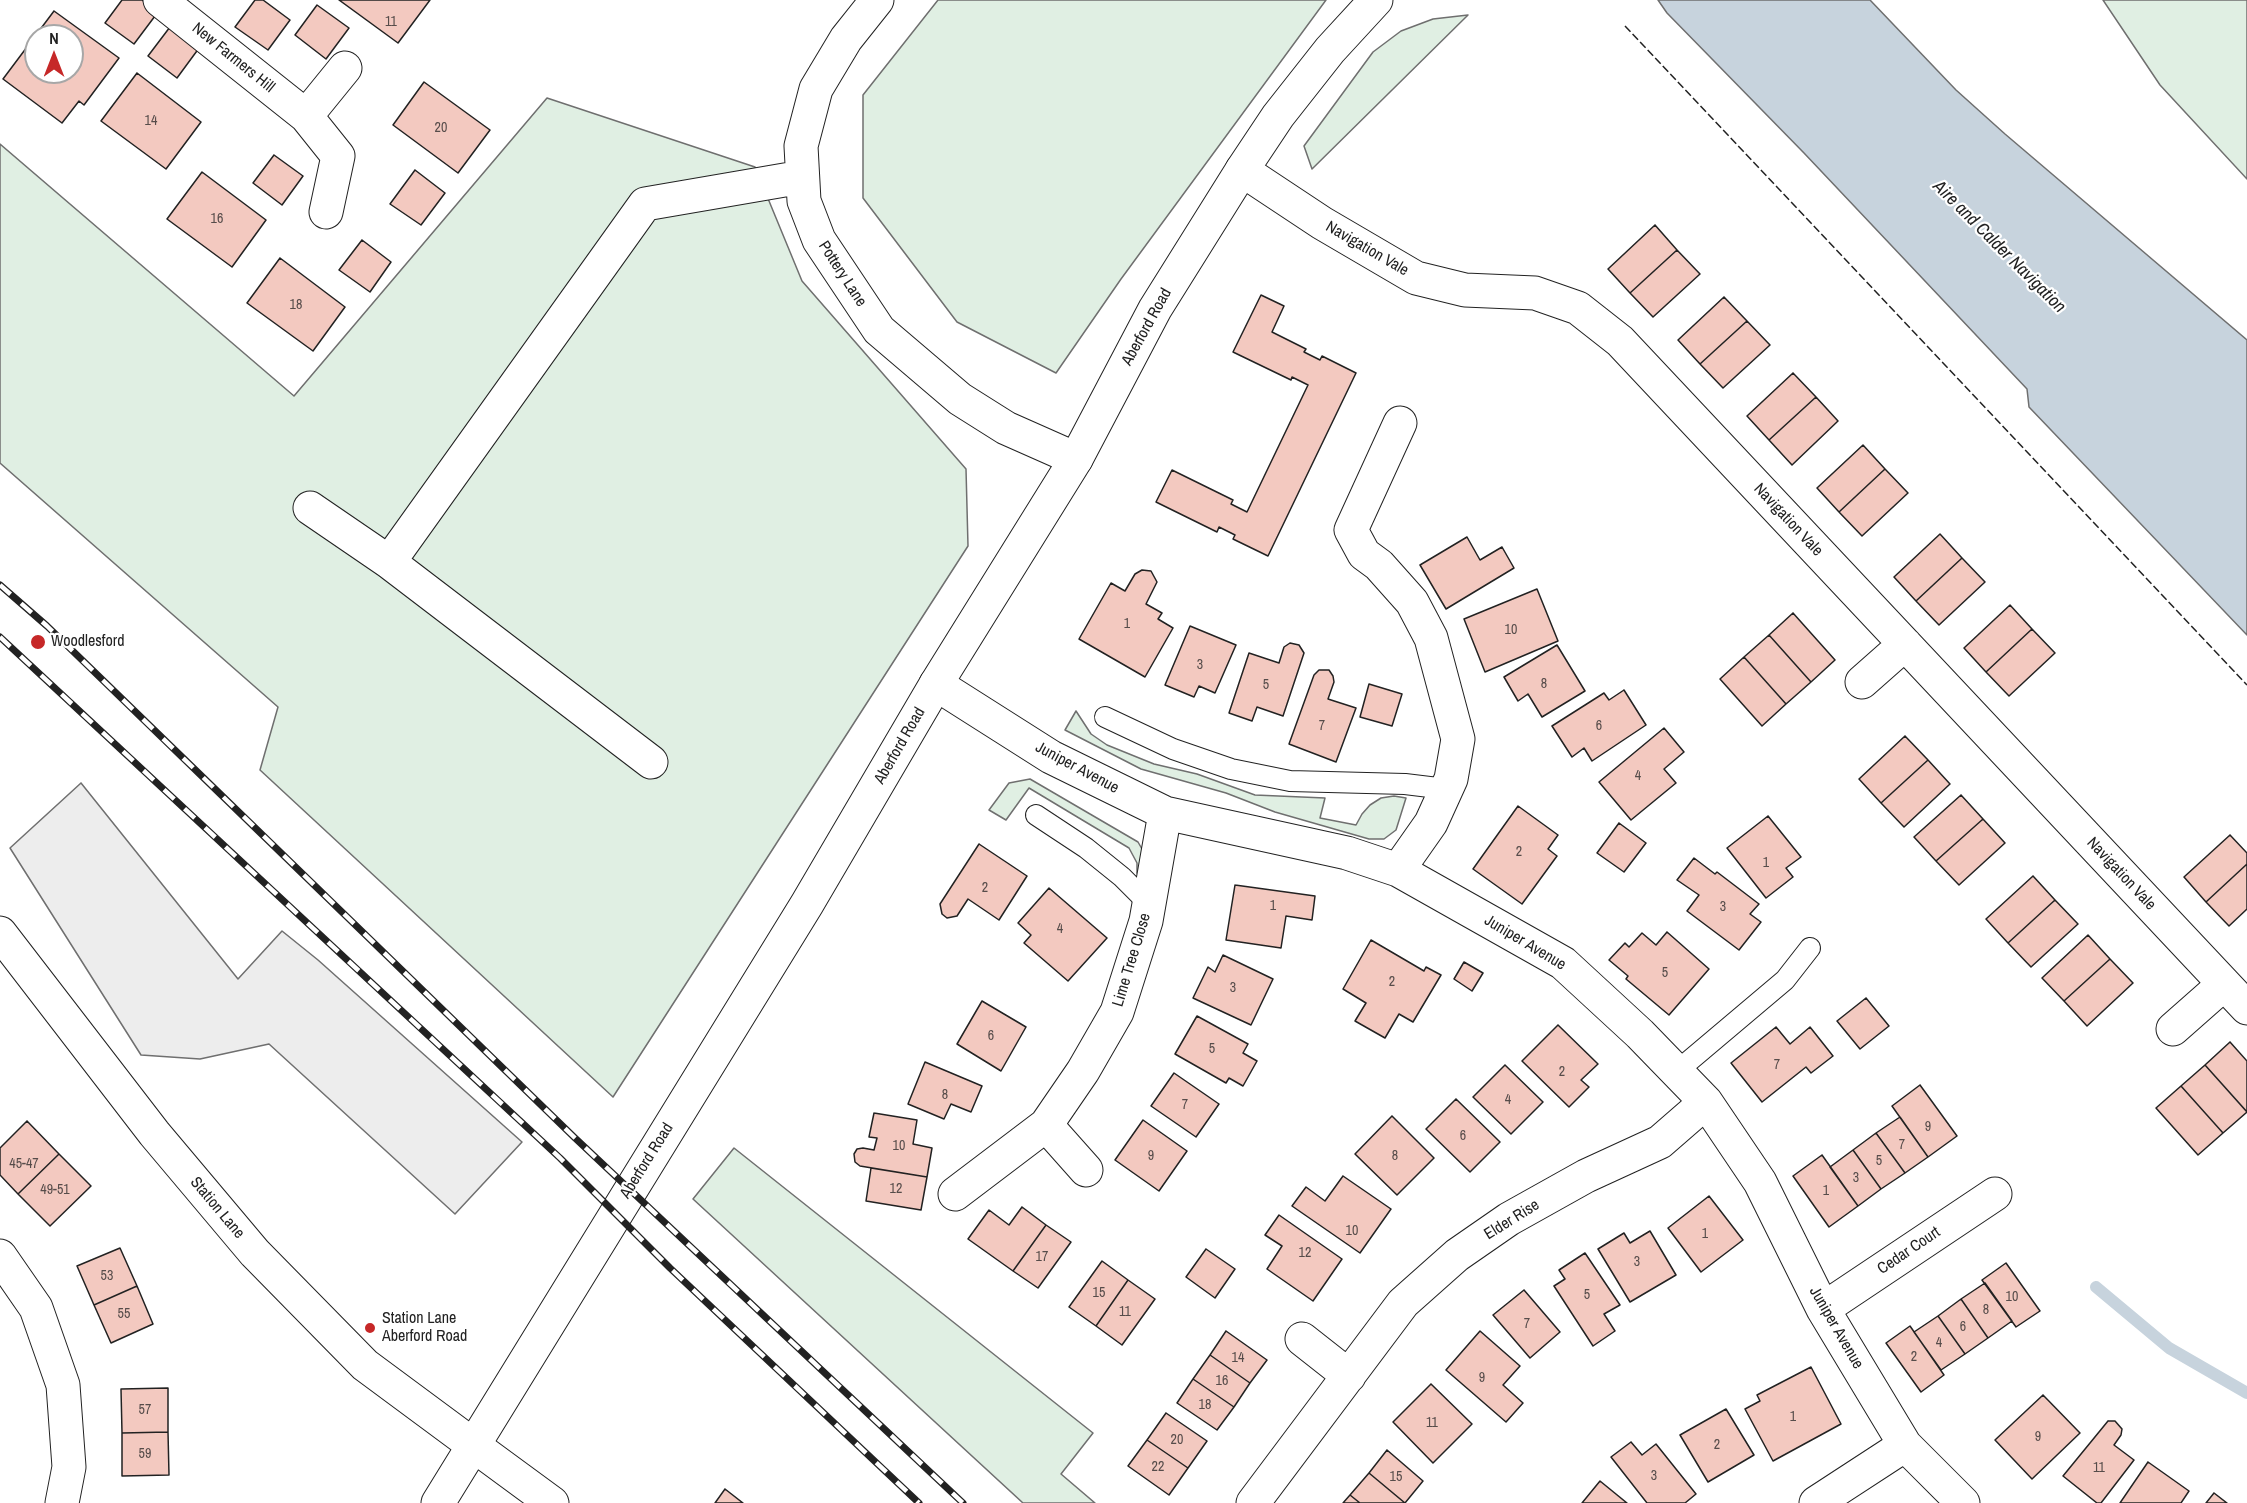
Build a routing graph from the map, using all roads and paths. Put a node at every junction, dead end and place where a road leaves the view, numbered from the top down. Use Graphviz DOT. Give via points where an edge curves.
graph roads {
  1 [pos="160,0"];
  2 [pos="877,0"];
  3 [pos="1376,0"];
  4 [pos="345,68"];
  5 [pos="306,116"];
  6 [pos="1242,170"];
  7 [pos="802,177"];
  8 [pos="326,212"];
  9 [pos="1400,423"];
  10 [pos="1076,459"];
  11 [pos="310,508"];
  12 [pos="389,562"];
  13 [pos="1905,644"];
  14 [pos="1862,682"];
  15 [pos="936,684"];
  16 [pos="1105,717"];
  17 [pos="651,762"];
  18 [pos="1446,789"];
  19 [pos="1165,813"];
  20 [pos="1036,815"];
  21 [pos="1398,870"];
  22 [pos="1149,904"];
  23 [pos="0,933"];
  24 [pos="1810,948"];
  25 [pos="2224,984"];
  26 [pos="2247,1008"];
  27 [pos="2173,1029"];
  28 [pos="1676,1072"];
  29 [pos="1706,1102"];
  30 [pos="1046,1125"];
  31 [pos="1086,1170"];
  32 [pos="955,1194"];
  33 [pos="1995,1194"];
  34 [pos="0,1256"];
  35 [pos="1823,1309"];
  36 [pos="1302,1339"];
  37 [pos="1349,1376"];
  38 [pos="473,1445"];
  39 [pos="1905,1445"];
  40 [pos="62,1503"];
  41 [pos="438,1503"];
  42 [pos="552,1503"];
  43 [pos="1253,1503"];
  44 [pos="1816,1503"];
  45 [pos="1963,1503"];
  1 -- 5 [label="street, New Farmers Hill"];
  2 -- 7 [label="street, Pottery Lane" via="846,39 816,89 801,146"];
  3 -- 6 [label="street, Aberford Road" via="1330,50"];
  4 -- 5 [label="street"];
  5 -- 8 [label="street, New Farmers Hill" via="338,156"];
  6 -- 10 [label="street, Aberford Road" via="1155,309"];
  6 -- 13 [label="street, Navigation Vale" via="1416,278 1465,290 1535,293 1578,308 1620,341"];
  7 -- 10 [label="street, Pottery Lane" via="804,201 819,240 879,330 960,399 1006,428"];
  7 -- 12 [label="street" via="645,204"];
  9 -- 18 [label="street" via="1351,530 1364,554 1412,602 1431,638 1458,739"];
  10 -- 15 [label="street, Aberford Road"];
  11 -- 12 [label="street"];
  12 -- 17 [label="street"];
  13 -- 14 [label="street"];
  13 -- 25 [label="street, Navigation Vale"];
  15 -- 19 [label="street, Juniper Avenue" via="1051,757"];
  15 -- 38 [label="street, Aberford Road" via="807,904"];
  16 -- 18 [label="lane" via="1173,750 1231,769 1290,781"];
  18 -- 21 [label="street" via="1431,823"];
  19 -- 21 [label="street, Juniper Avenue" via="1347,853"];
  19 -- 22 [label="street, Lime Tree Close"];
  20 -- 22 [label="lane" via="1086,848"];
  21 -- 28 [label="street, Juniper Avenue" via="1563,963"];
  22 -- 30 [label="street, Lime Tree Close" via="1117,1012"];
  23 -- 38 [label="street, Station Lane" via="154,1133 255,1253 365,1365"];
  24 -- 28 [label="lane" via="1785,980"];
  25 -- 26 [label="street, Navigation Vale"];
  25 -- 27 [label="street"];
  28 -- 29 [label="street, Juniper Avenue"];
  29 -- 35 [label="street, Juniper Avenue" via="1760,1182"];
  29 -- 37 [label="street, Elder Rise" via="1660,1142 1586,1176 1509,1219 1457,1255 1403,1303"];
  30 -- 31 [label="street"];
  30 -- 32 [label="street, Lime Tree Close"];
  33 -- 35 [label="street, Cedar Court"];
  34 -- 40 [label="street" via="36,1308 63,1385 69,1467"];
  35 -- 39 [label="street, Juniper Avenue"];
  36 -- 37 [label="street"];
  37 -- 43 [label="street, Elder Rise"];
  38 -- 41 [label="street, Aberford Road"];
  38 -- 42 [label="street, Station Lane"];
  39 -- 44 [label="street"];
  39 -- 45 [label="street, Juniper Avenue"];
}
